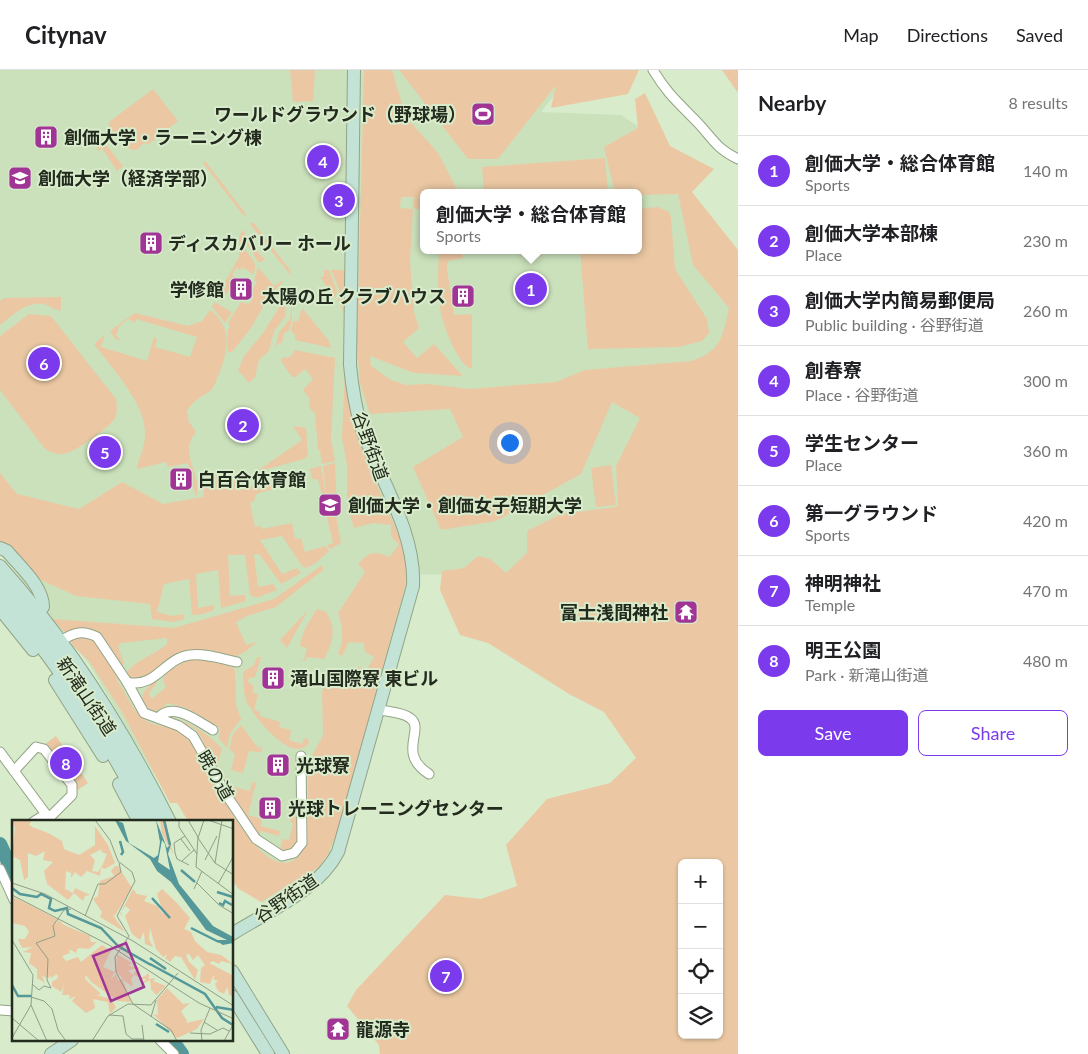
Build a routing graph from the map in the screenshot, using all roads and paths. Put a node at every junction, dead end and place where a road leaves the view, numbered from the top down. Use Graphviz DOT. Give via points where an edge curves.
graph roads {
  1 [pos="354,70"];
  2 [pos="653,70"];
  3 [pos="738,159"];
  4 [pos="0,548"];
  5 [pos="0,566"];
  6 [pos="0,580"];
  7 [pos="0,595"];
  8 [pos="43,607"];
  9 [pos="0,609"];
  10 [pos="61,641"];
  11 [pos="237,662"];
  12 [pos="127,682"];
  13 [pos="380,710"];
  14 [pos="158,718"];
  15 [pos="213,730"];
  16 [pos="0,752"];
  17 [pos="301,756"];
  18 [pos="14,770"];
  19 [pos="429,774"];
  20 [pos="49,818"];
  21 [pos="138,820"];
  22 [pos="148,820"];
  23 [pos="159,820"];
  24 [pos="169,820"];
  25 [pos="0,869"];
  26 [pos="12,896"];
  27 [pos="234,933"];
  28 [pos="234,974"];
  29 [pos="242,987"];
  30 [pos="234,999"];
  31 [pos="259,1041"];
  32 [pos="69,1042"];
  33 [pos="162,1042"];
  34 [pos="51,1054"];
  35 [pos="174,1054"];
  36 [pos="262,1054"];
  37 [pos="268,1054"];
  38 [pos="283,1054"];
  39 [pos="292,1054"];
  1 -- 13 [label="main road, 谷野街道" via="350,366 354,401 409,544 414,569 413,586"];
  2 -- 3 [label="street" via="667,92 703,128 712,142 722,152"];
  4 -- 8 [label="main road" via="7,551 32,581 42,595"];
  5 -- 10 [label="main road"];
  6 -- 23 [label="main road, 新滝山街道" via="84,689 114,736"];
  7 -- 22 [label="main road, 新滝山街道" via="86,709"];
  9 -- 21 [label="main road" via="59,685 114,774"];
  10 -- 12 [label="street" via="81,632 97,637"];
  10 -- 24 [label="main road" via="120,728"];
  11 -- 12 [label="street" via="190,655 147,682 138,685"];
  12 -- 14 [label="street, 暁の道" via="144,713"];
  13 -- 19 [label="street" via="403,714 415,722 412,750 418,767"];
  13 -- 27 [label="main road, 谷野街道" via="346,833 334,860 308,885"];
  14 -- 15 [label="street" via="171,710"];
  14 -- 17 [label="street, 暁の道" via="194,736 256,839 282,856 294,853 302,843"];
  16 -- 18 [label="street"];
  18 -- 20 [label="street"];
  18 -- 20 [label="street" via="36,747 40,747 72,785 72,795"];
  25 -- 26 [label="street"];
  28 -- 29 [label="main road"];
  29 -- 38 [label="main road"];
  29 -- 39 [label="main road" via="270,1020"];
  30 -- 31 [label="main road"];
  31 -- 36 [label="main road"];
  31 -- 37 [label="main road"];
  32 -- 34 [label="main road"];
  33 -- 35 [label="street"];
}
